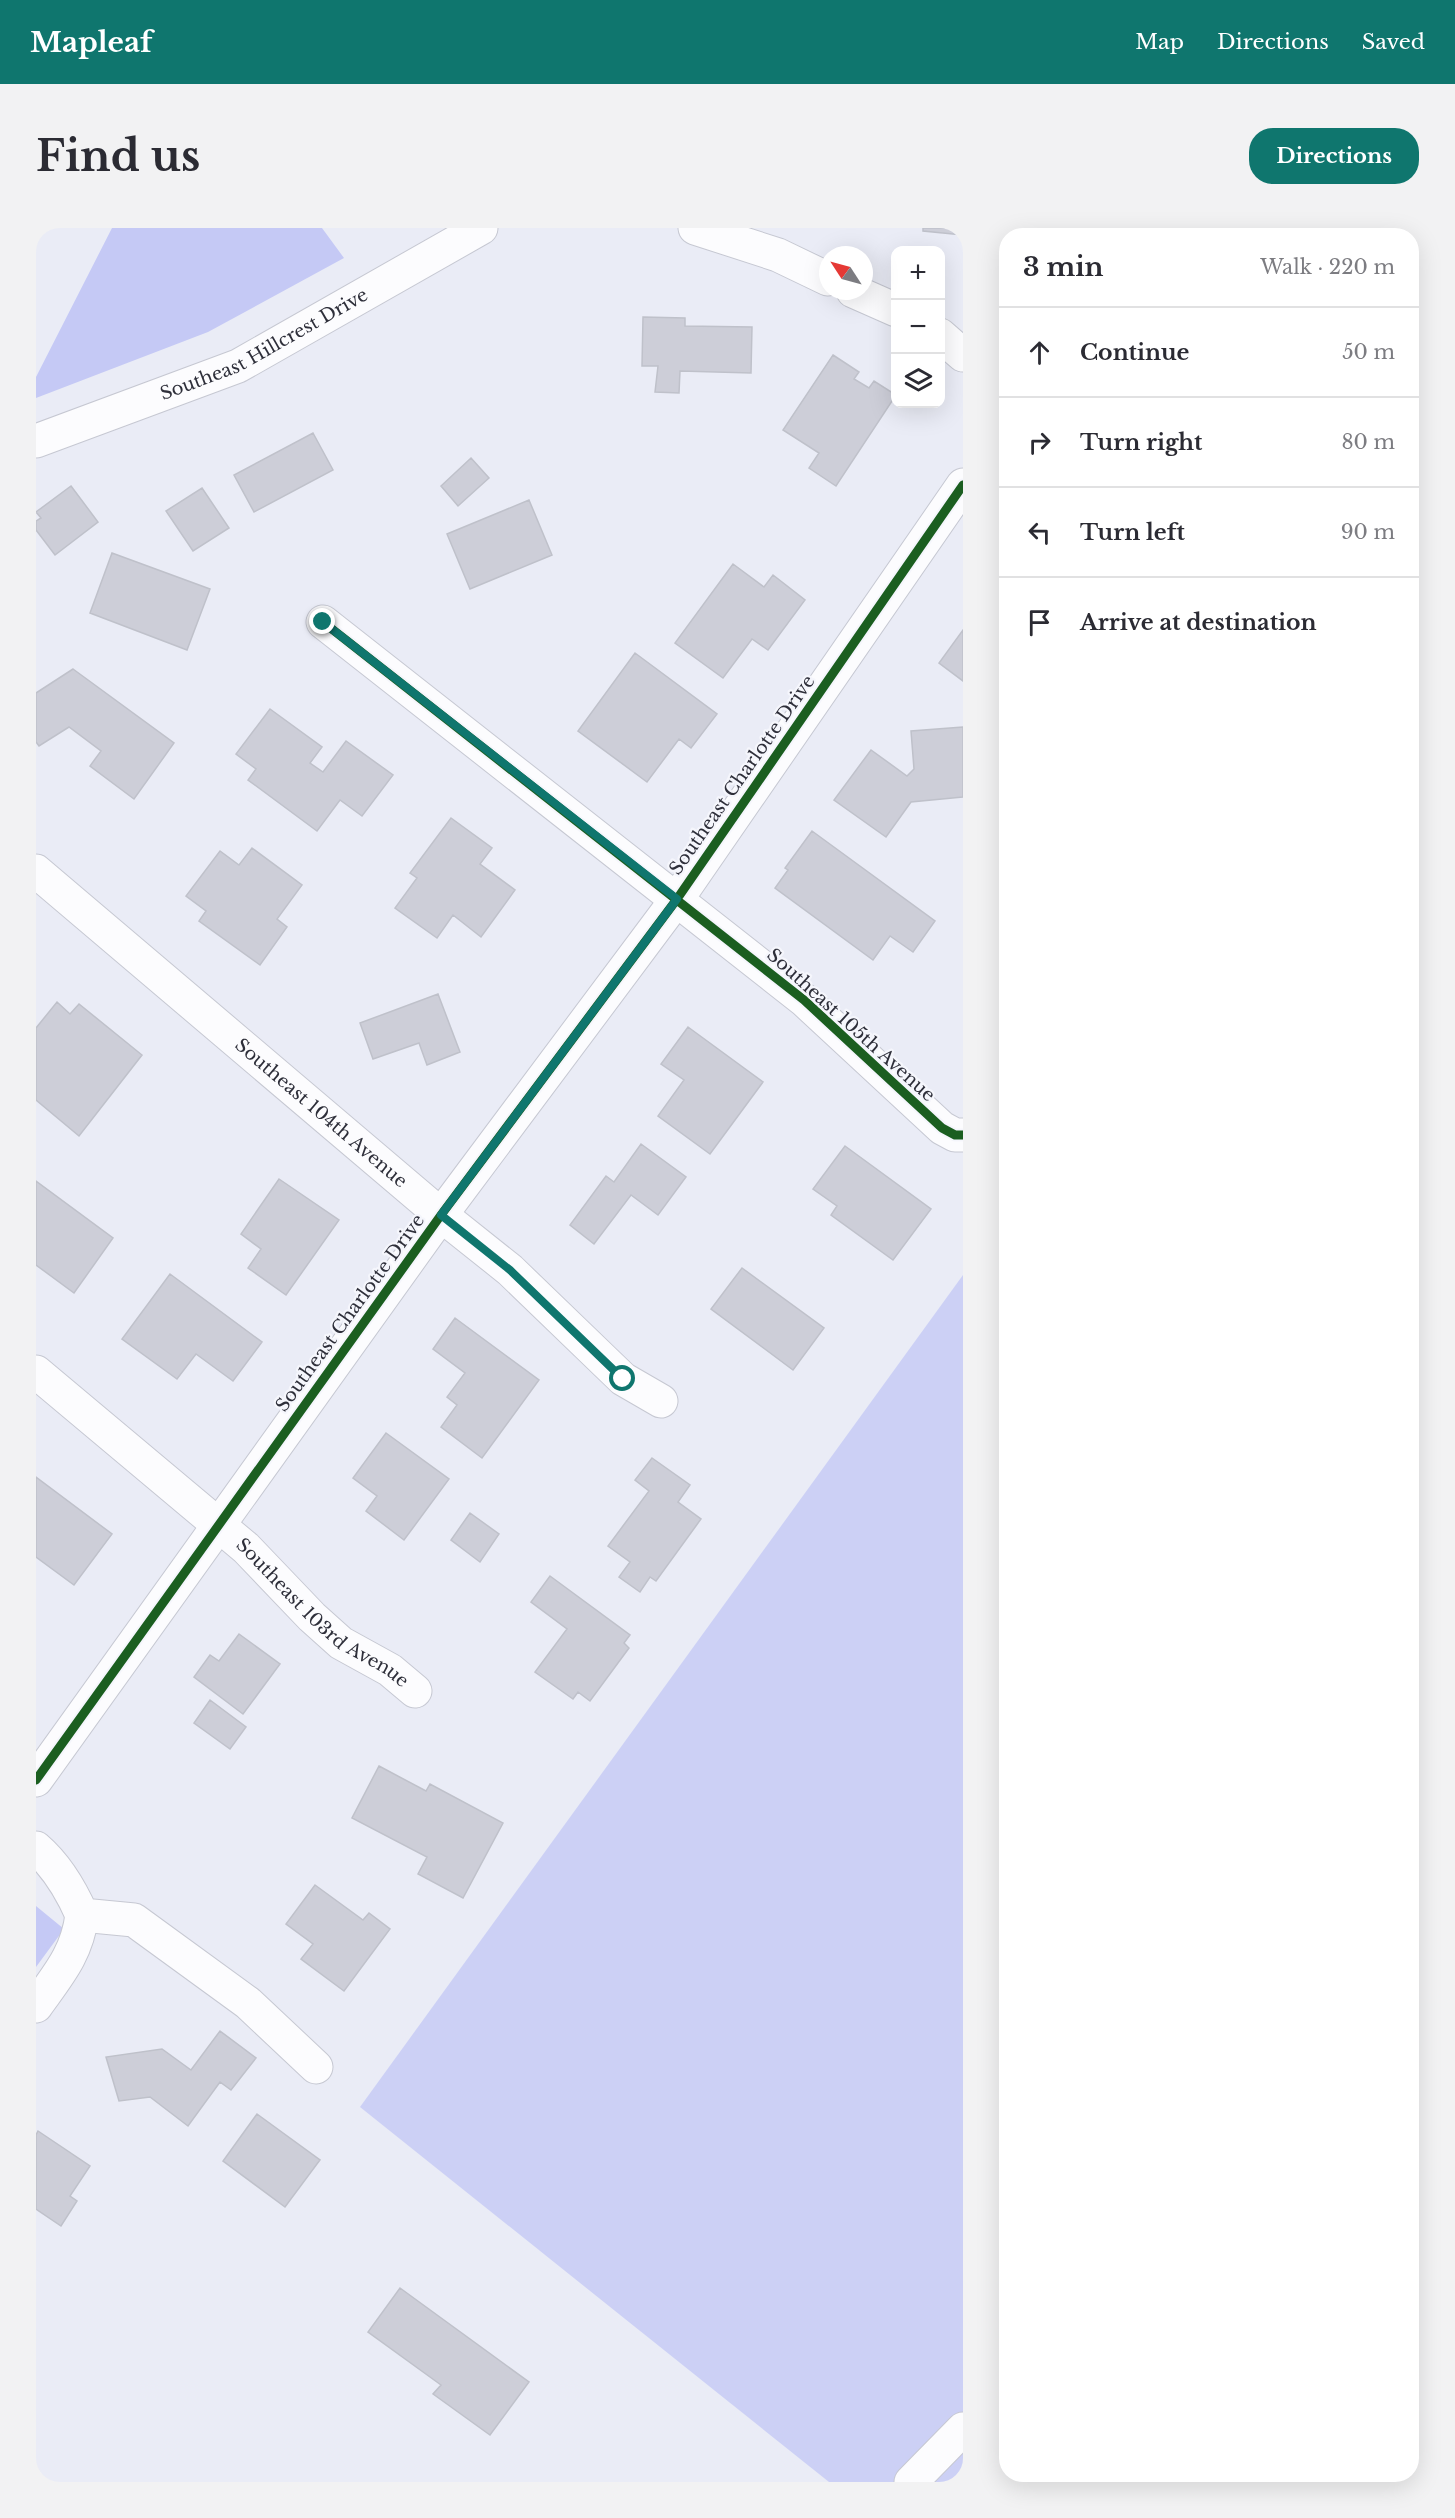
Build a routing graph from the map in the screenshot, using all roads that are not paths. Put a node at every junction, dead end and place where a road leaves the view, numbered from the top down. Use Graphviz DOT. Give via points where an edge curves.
graph roads {
  1 [pos="481,228"];
  2 [pos="695,228"];
  3 [pos="819,275"];
  4 [pos="873,300"];
  5 [pos="891,308"];
  6 [pos="945,339"];
  7 [pos="963,355"];
  8 [pos="36,441"];
  9 [pos="963,485"];
  10 [pos="323,622"];
  11 [pos="36,871"];
  12 [pos="677,899"];
  13 [pos="963,1135"];
  14 [pos="441,1215"];
  15 [pos="36,1372"];
  16 [pos="661,1401"];
  17 [pos="219,1524"];
  18 [pos="415,1691"];
  19 [pos="36,1780"];
  20 [pos="36,1848"];
  21 [pos="82,1915"];
  22 [pos="36,2006"];
  23 [pos="316,2067"];
  24 [pos="963,2429"];
  25 [pos="911,2482"];
  1 -- 8 [label="street, Southeast Hillcrest Drive" via="238,366"];
  2 -- 3 [label="street" via="778,255"];
  4 -- 5 [label="street"];
  6 -- 7 [label="street"];
  9 -- 12 [label="street, Southeast Charlotte Drive"];
  10 -- 12 [label="street, Southeast 105th Avenue"];
  11 -- 14 [label="street, Southeast 104th Avenue"];
  12 -- 13 [label="street, Southeast 105th Avenue" via="804,1000 942,1128"];
  12 -- 14 [label="street, Southeast Charlotte Drive"];
  14 -- 16 [label="street, Southeast 104th Avenue" via="510,1270 623,1379"];
  14 -- 17 [label="street, Southeast Charlotte Drive"];
  15 -- 17 [label="street, Southeast 103rd Avenue"];
  17 -- 18 [label="street, Southeast 103rd Avenue" via="341,1643 390,1670"];
  17 -- 19 [label="street, Southeast Charlotte Drive"];
  20 -- 21 [label="street" via="71,1889"];
  21 -- 22 [label="street" via="70,1958"];
  21 -- 23 [label="street" via="134,1920 248,2003"];
  24 -- 25 [label="street"];
}
